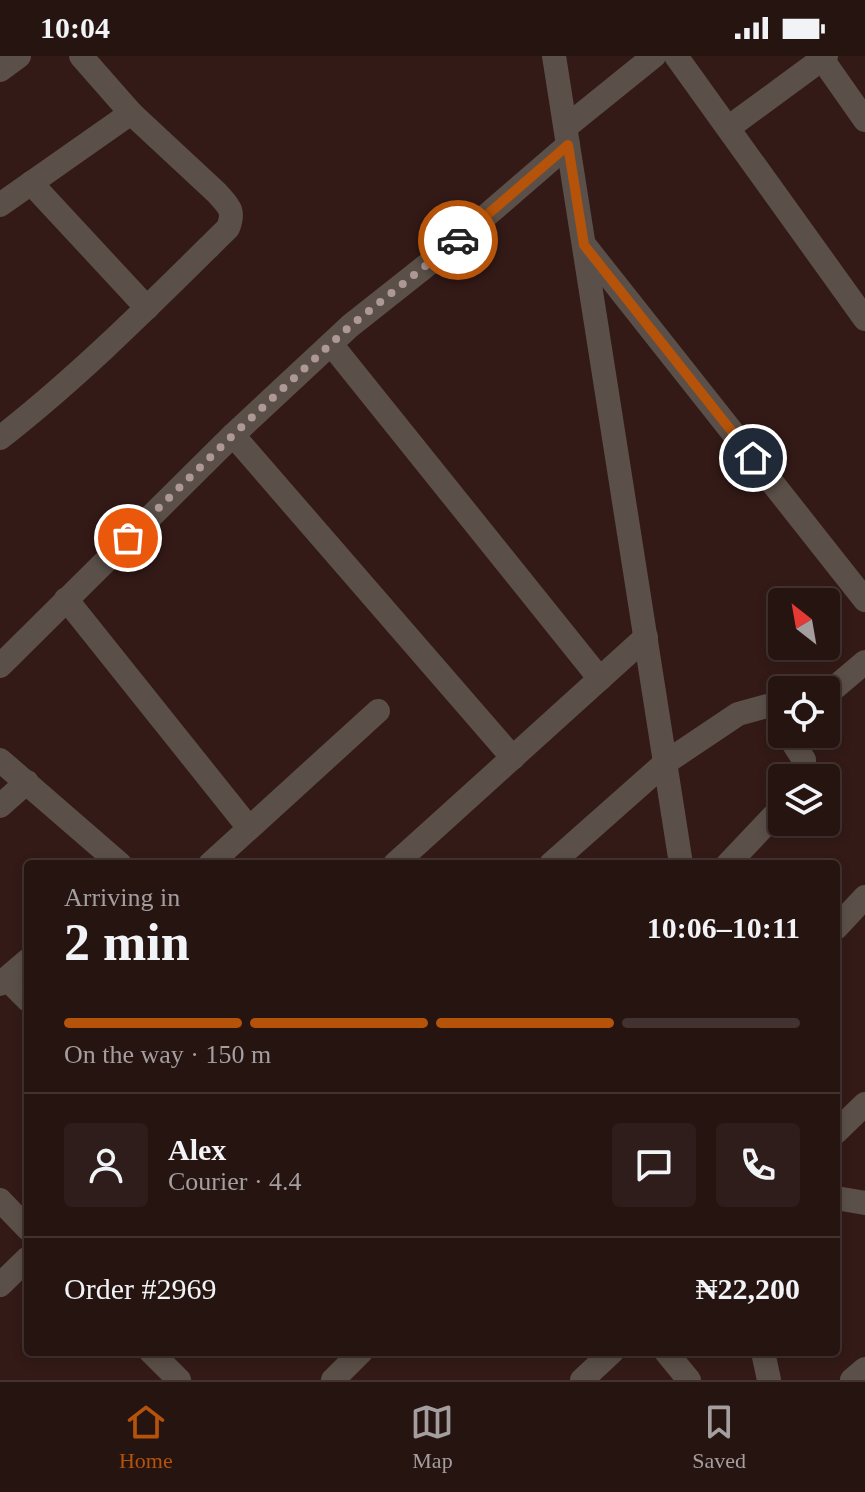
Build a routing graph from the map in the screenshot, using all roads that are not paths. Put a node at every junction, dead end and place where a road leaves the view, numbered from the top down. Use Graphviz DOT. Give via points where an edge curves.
graph roads {
  1 [pos="19,56"];
  2 [pos="81,56"];
  3 [pos="554,56"];
  4 [pos="654,56"];
  5 [pos="676,56"];
  6 [pos="823,57"];
  7 [pos="0,70"];
  8 [pos="131,113"];
  9 [pos="865,120"];
  10 [pos="728,128"];
  11 [pos="567,136"];
  12 [pos="31,183"];
  13 [pos="0,205"];
  14 [pos="584,245"];
  15 [pos="147,308"];
  16 [pos="865,319"];
  17 [pos="331,344"];
  18 [pos="4,426"];
  19 [pos="233,435"];
  20 [pos="66,599"];
  21 [pos="865,600"];
  22 [pos="646,637"];
  23 [pos="865,662"];
  24 [pos="0,666"];
  25 [pos="600,679"];
  26 [pos="840,683"];
  27 [pos="768,706"];
  28 [pos="378,711"];
  29 [pos="513,758"];
  30 [pos="0,760"];
  31 [pos="665,763"];
  32 [pos="27,782"];
  33 [pos="0,806"];
  34 [pos="768,822"];
  35 [pos="249,828"];
  36 [pos="115,860"];
  37 [pos="214,860"];
  38 [pos="399,860"];
  39 [pos="556,860"];
  40 [pos="680,860"];
  41 [pos="732,860"];
  42 [pos="865,897"];
  43 [pos="840,924"];
  44 [pos="24,964"];
  45 [pos="3,982"];
  46 [pos="24,997"];
  47 [pos="865,1104"];
  48 [pos="840,1128"];
  49 [pos="840,1199"];
  50 [pos="0,1200"];
  51 [pos="865,1203"];
  52 [pos="24,1225"];
  53 [pos="24,1262"];
  54 [pos="0,1285"];
  55 [pos="162,1356"];
  56 [pos="357,1356"];
  57 [pos="608,1356"];
  58 [pos="669,1356"];
  59 [pos="764,1356"];
  60 [pos="865,1369"];
  61 [pos="179,1380"];
  62 [pos="333,1380"];
  63 [pos="582,1380"];
  64 [pos="689,1380"];
  65 [pos="769,1380"];
  66 [pos="852,1380"];
  1 -- 7 [label="street"];
  2 -- 8 [label="street"];
  3 -- 11 [label="street"];
  4 -- 11 [label="street"];
  5 -- 10 [label="street"];
  6 -- 9 [label="street"];
  6 -- 10 [label="street"];
  8 -- 12 [label="street"];
  8 -- 15 [label="street" via="217,193 232,216 228,228"];
  10 -- 16 [label="street"];
  11 -- 14 [label="street"];
  11 -- 17 [label="street" via="451,246"];
  12 -- 13 [label="street"];
  12 -- 15 [label="street"];
  14 -- 21 [label="street"];
  14 -- 22 [label="street"];
  15 -- 18 [label="street"];
  17 -- 19 [label="street"];
  17 -- 25 [label="street"];
  19 -- 20 [label="street"];
  19 -- 29 [label="street"];
  20 -- 24 [label="street"];
  20 -- 35 [label="street"];
  22 -- 25 [label="street"];
  22 -- 31 [label="street"];
  23 -- 26 [label="street"];
  25 -- 29 [label="street"];
  27 -- 31 [label="street" via="738,714"];
  28 -- 35 [label="street"];
  29 -- 38 [label="street"];
  30 -- 32 [label="street"];
  31 -- 39 [label="street"];
  31 -- 40 [label="street"];
  32 -- 33 [label="street"];
  32 -- 36 [label="street"];
  34 -- 41 [label="street"];
  35 -- 37 [label="street"];
  42 -- 43 [label="street"];
  44 -- 45 [label="street"];
  45 -- 46 [label="street"];
  47 -- 48 [label="street"];
  49 -- 51 [label="street"];
  50 -- 52 [label="street"];
  53 -- 54 [label="street"];
  55 -- 61 [label="street"];
  56 -- 62 [label="street"];
  57 -- 63 [label="street"];
  58 -- 64 [label="street"];
  59 -- 65 [label="street"];
  60 -- 66 [label="street"];
}
